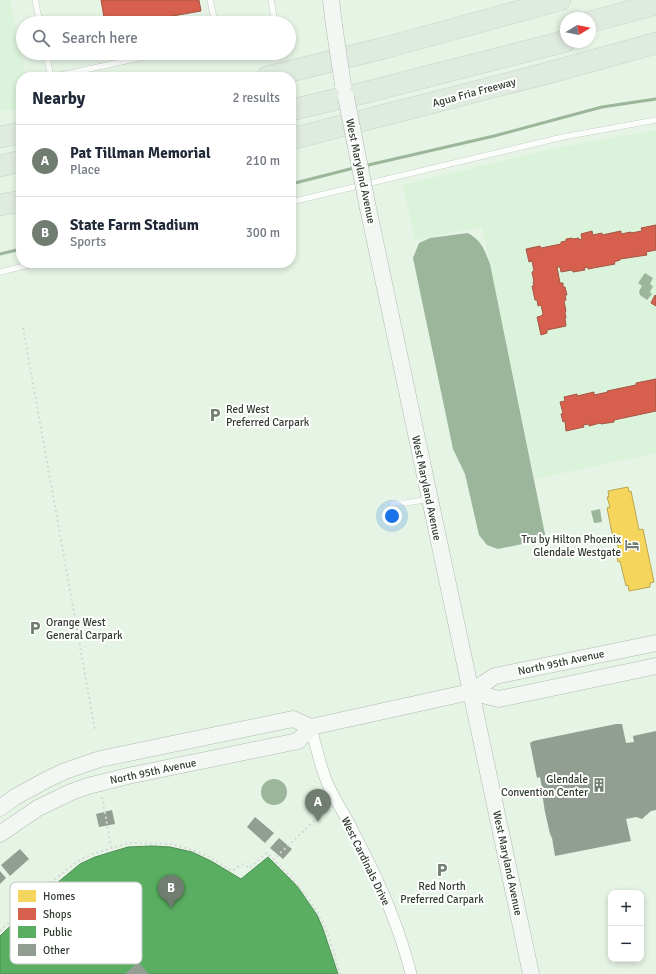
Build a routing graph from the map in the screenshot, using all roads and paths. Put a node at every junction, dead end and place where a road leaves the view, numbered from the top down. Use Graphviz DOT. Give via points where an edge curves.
graph roads {
  1 [pos="35,0"];
  2 [pos="210,0"];
  3 [pos="271,0"];
  4 [pos="331,0"];
  5 [pos="560,0"];
  6 [pos="656,4"];
  7 [pos="38,16"];
  8 [pos="213,16"];
  9 [pos="274,16"];
  10 [pos="656,16"];
  11 [pos="596,20"];
  12 [pos="560,31"];
  13 [pos="596,32"];
  14 [pos="560,42"];
  15 [pos="656,43"];
  16 [pos="656,54"];
  17 [pos="48,60"];
  18 [pos="130,60"];
  19 [pos="51,72"];
  20 [pos="75,72"];
  21 [pos="287,72"];
  22 [pos="548,73"];
  23 [pos="345,91"];
  24 [pos="296,97"];
  25 [pos="296,108"];
  26 [pos="656,120"];
  27 [pos="16,133"];
  28 [pos="0,137"];
  29 [pos="296,138"];
  30 [pos="16,162"];
  31 [pos="0,166"];
  32 [pos="16,172"];
  33 [pos="0,176"];
  34 [pos="296,201"];
  35 [pos="16,202"];
  36 [pos="0,205"];
  37 [pos="16,268"];
  38 [pos="0,272"];
  39 [pos="23,328"];
  40 [pos="429,499"];
  41 [pos="392,503"];
  42 [pos="656,643"];
  43 [pos="656,666"];
  44 [pos="470,692"];
  45 [pos="311,727"];
  46 [pos="95,730"];
  47 [pos="102,797"];
  48 [pos="336,801"];
  49 [pos="0,808"];
  50 [pos="0,834"];
  51 [pos="111,848"];
  52 [pos="112,851"];
  53 [pos="273,860"];
  54 [pos="51,882"];
  55 [pos="10,921"];
  56 [pos="0,931"];
  57 [pos="340,974"];
  58 [pos="411,974"];
  59 [pos="531,974"];
  1 -- 7 [label="lane"];
  2 -- 8 [label="lane"];
  3 -- 9 [label="lane"];
  4 -- 23 [label="street, West Maryland Avenue, bridge"];
  5 -- 21 [label="highway"];
  6 -- 11 [label="highway"];
  10 -- 13 [label="highway"];
  12 -- 23 [label="highway"];
  14 -- 23 [label="highway"];
  15 -- 22 [label="highway, Agua Fria Freeway"];
  16 -- 22 [label="highway"];
  17 -- 19 [label="lane"];
  18 -- 20 [label="lane"];
  22 -- 29 [label="highway, Agua Fria Freeway"];
  23 -- 24 [label="highway"];
  23 -- 25 [label="highway"];
  23 -- 40 [label="street, West Maryland Avenue, bridge"];
  26 -- 34 [label="lane" via="563,137"];
  27 -- 28 [label="highway"];
  30 -- 31 [label="highway"];
  32 -- 33 [label="highway"];
  35 -- 36 [label="highway"];
  37 -- 38 [label="lane"];
  39 -- 46 [label="path"];
  40 -- 41 [label="lane"];
  40 -- 44 [label="street, West Maryland Avenue"];
  42 -- 44 [label="street, North 95th Avenue" via="495,676"];
  43 -- 44 [label="street, North 95th Avenue" via="499,699"];
  44 -- 45 [label="street, North 95th Avenue"];
  44 -- 59 [label="street, West Maryland Avenue"];
  45 -- 48 [label="street, West Cardinals Drive" via="325,777"];
  45 -- 49 [label="street, North 95th Avenue" via="293,719 100,759 64,771 15,797"];
  45 -- 50 [label="street, North 95th Avenue" via="298,741 88,786 38,808"];
  47 -- 51 [label="path"];
  48 -- 53 [label="path"];
  48 -- 58 [label="street, West Cardinals Drive" via="382,891"];
  51 -- 52 [label="path"];
  51 -- 53 [label="path" via="128,844 171,844 210,857 232,871 243,864 249,868 267,853"];
  51 -- 54 [label="path" via="78,861"];
  53 -- 57 [label="path" via="299,886 318,913"];
  55 -- 56 [label="path"];
}
